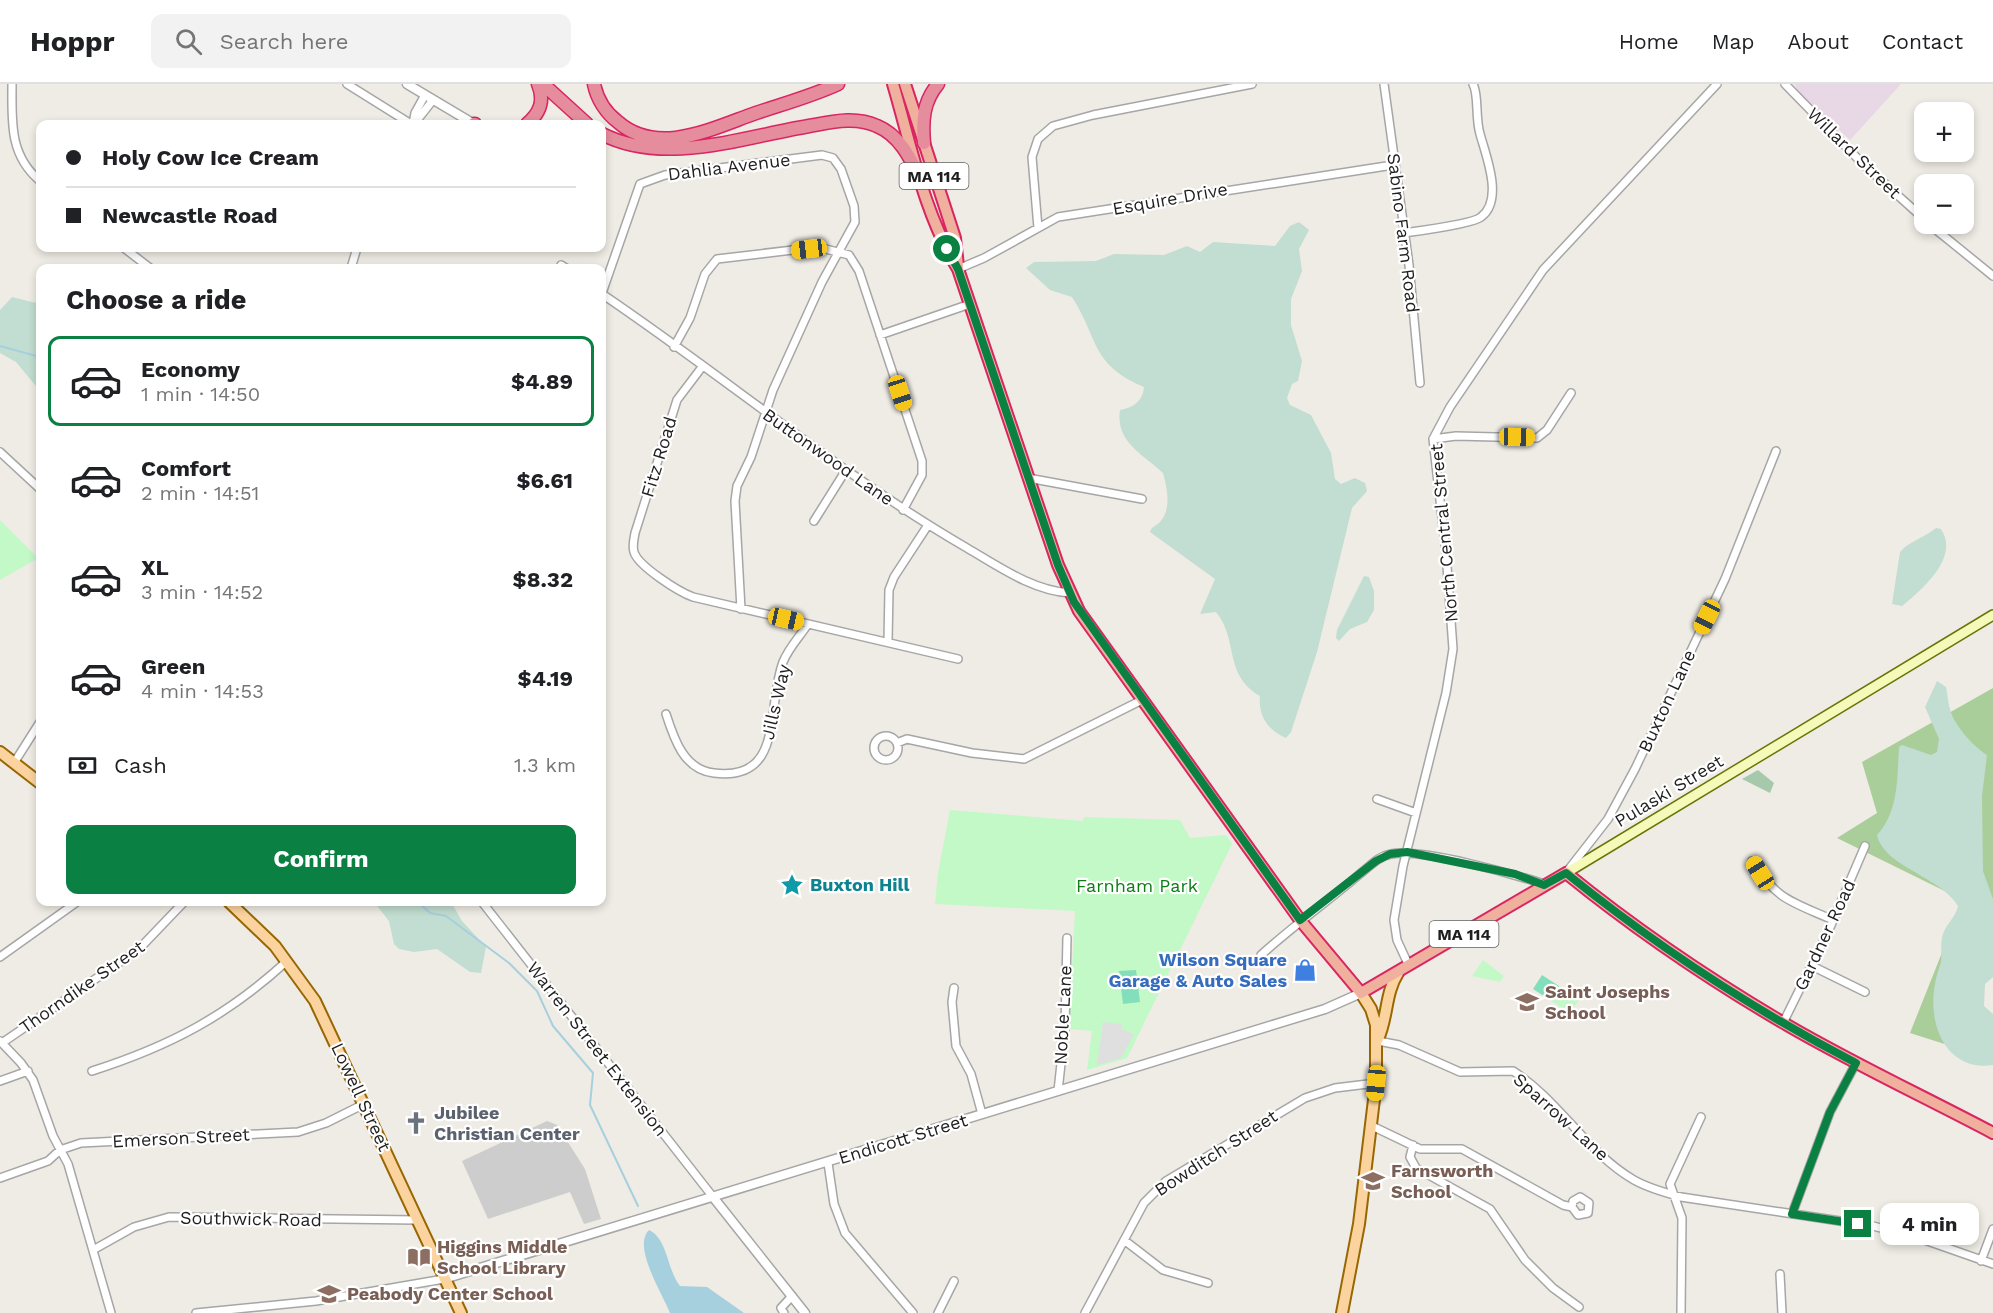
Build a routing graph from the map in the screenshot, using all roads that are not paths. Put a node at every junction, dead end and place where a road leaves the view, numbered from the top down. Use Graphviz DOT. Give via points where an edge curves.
graph roads {
  1 [pos="12,84"];
  2 [pos="346,84"];
  3 [pos="407,84"];
  4 [pos="538,84"];
  5 [pos="543,84"];
  6 [pos="594,84"];
  7 [pos="838,84"];
  8 [pos="893,84"];
  9 [pos="905,84"];
  10 [pos="938,84"];
  11 [pos="1252,84"];
  12 [pos="1384,84"];
  13 [pos="1473,84"];
  14 [pos="1717,84"];
  15 [pos="1785,84"];
  16 [pos="429,97"];
  17 [pos="406,120"];
  18 [pos="414,120"];
  19 [pos="468,120"];
  20 [pos="530,120"];
  21 [pos="583,120"];
  22 [pos="606,137"];
  23 [pos="924,143"];
  24 [pos="1393,165"];
  25 [pos="36,177"];
  26 [pos="920,178"];
  27 [pos="1914,210"];
  28 [pos="1038,228"];
  29 [pos="1404,233"];
  30 [pos="1941,234"];
  31 [pos="839,250"];
  32 [pos="129,252"];
  33 [pos="145,264"];
  34 [pos="958,269"];
  35 [pos="1993,276"];
  36 [pos="606,282"];
  37 [pos="606,297"];
  38 [pos="970,304"];
  39 [pos="880,335"];
  40 [pos="674,347"];
  41 [pos="702,367"];
  42 [pos="1420,383"];
  43 [pos="1571,393"];
  44 [pos="767,414"];
  45 [pos="1432,439"];
  46 [pos="1776,451"];
  47 [pos="0,452"];
  48 [pos="846,470"];
  49 [pos="1028,478"];
  50 [pos="36,485"];
  51 [pos="1142,499"];
  52 [pos="903,510"];
  53 [pos="814,521"];
  54 [pos="928,525"];
  55 [pos="1070,593"];
  56 [pos="741,609"];
  57 [pos="1993,615"];
  58 [pos="808,624"];
  59 [pos="888,641"];
  60 [pos="958,658"];
  61 [pos="1142,700"];
  62 [pos="666,714"];
  63 [pos="36,728"];
  64 [pos="897,743"];
  65 [pos="0,752"];
  66 [pos="14,763"];
  67 [pos="36,780"];
  68 [pos="1377,799"];
  69 [pos="1416,813"];
  70 [pos="1865,846"];
  71 [pos="1407,852"];
  72 [pos="1752,861"];
  73 [pos="1566,873"];
  74 [pos="1544,885"];
  75 [pos="71,906"];
  76 [pos="180,906"];
  77 [pos="233,906"];
  78 [pos="485,906"];
  79 [pos="1300,920"];
  80 [pos="1833,920"];
  81 [pos="1066,938"];
  82 [pos="1261,955"];
  83 [pos="0,957"];
  84 [pos="287,961"];
  85 [pos="1409,966"];
  86 [pos="1812,966"];
  87 [pos="1398,973"];
  88 [pos="954,988"];
  89 [pos="1865,992"];
  90 [pos="1361,993"];
  91 [pos="1783,1023"];
  92 [pos="1378,1040"];
  93 [pos="1,1042"];
  94 [pos="1856,1063"];
  95 [pos="28,1071"];
  96 [pos="92,1071"];
  97 [pos="0,1081"];
  98 [pos="1376,1083"];
  99 [pos="1058,1091"];
  100 [pos="364,1104"];
  101 [pos="982,1114"];
  102 [pos="1701,1117"];
  103 [pos="1372,1126"];
  104 [pos="1993,1133"];
  105 [pos="1413,1145"];
  106 [pos="60,1150"];
  107 [pos="828,1163"];
  108 [pos="0,1178"];
  109 [pos="1672,1193"];
  110 [pos="713,1197"];
  111 [pos="1572,1207"];
  112 [pos="1792,1214"];
  113 [pos="417,1220"];
  114 [pos="1993,1229"];
  115 [pos="1124,1240"];
  116 [pos="93,1250"];
  117 [pos="1981,1261"];
  118 [pos="1993,1264"];
  119 [pos="1780,1274"];
  120 [pos="444,1279"];
  121 [pos="954,1281"];
  122 [pos="1208,1283"];
  123 [pos="792,1296"];
  124 [pos="1579,1307"];
  125 [pos="111,1313"];
  126 [pos="196,1313"];
  127 [pos="461,1313"];
  128 [pos="784,1313"];
  129 [pos="805,1313"];
  130 [pos="913,1313"];
  131 [pos="938,1313"];
  132 [pos="1085,1313"];
  133 [pos="1342,1313"];
  134 [pos="1681,1313"];
  135 [pos="1782,1313"];
  1 -- 25 [label="street" via="16,147 22,163"];
  2 -- 17 [label="street"];
  3 -- 16 [label="street"];
  4 -- 20 [label="highway" via="542,92 539,110"];
  5 -- 21 [label="highway"];
  6 -- 7 [label="highway" via="608,112 624,128 644,137 669,139 708,130"];
  8 -- 26 [label="highway, MA 114"];
  9 -- 23 [label="highway, MA 114"];
  10 -- 23 [label="highway" via="923,117"];
  11 -- 28 [label="street" via="1053,126 1038,139 1032,157"];
  12 -- 24 [label="street, Sabino Farm Road"];
  13 -- 29 [label="street" via="1477,91 1475,118 1492,184 1491,206 1480,219"];
  14 -- 45 [label="street, North Central Street" via="1543,270"];
  15 -- 27 [label="street, Willard Street" via="1857,159"];
  16 -- 18 [label="street"];
  16 -- 19 [label="street"];
  22 -- 26 [label="highway" via="648,149 673,150 854,120 886,131 904,149"];
  23 -- 34 [label="highway, MA 114" via="955,238"];
  24 -- 28 [label="street, Esquire Drive" via="1058,218"];
  24 -- 29 [label="street, Sabino Farm Road"];
  26 -- 34 [label="highway, MA 114" via="939,232"];
  28 -- 34 [label="street, Esquire Drive"];
  29 -- 42 [label="street, Sabino Farm Road"];
  30 -- 35 [label="street"];
  31 -- 36 [label="street, Dahlia Avenue" via="854,227 856,216 841,169 829,156 665,175 645,180 634,194"];
  31 -- 39 [label="street" via="856,264"];
  31 -- 40 [label="street" via="819,247 717,259 705,274 690,318"];
  31 -- 44 [label="street" via="773,390"];
  32 -- 33 [label="street"];
  34 -- 38 [label="highway, MA 114"];
  37 -- 40 [label="street, Buttonwood Lane"];
  38 -- 39 [label="street"];
  38 -- 49 [label="highway, MA 114"];
  39 -- 52 [label="street" via="922,468"];
  40 -- 41 [label="street, Buttonwood Lane"];
  41 -- 44 [label="street, Buttonwood Lane"];
  41 -- 56 [label="street, Fitz Road" via="677,400 635,533 634,554 680,592"];
  43 -- 45 [label="street" via="1547,430 1537,438"];
  44 -- 48 [label="street, Buttonwood Lane"];
  44 -- 56 [label="street" via="736,493"];
  45 -- 69 [label="street, North Central Street" via="1453,649"];
  46 -- 73 [label="street, Buxton Lane" via="1725,579 1631,776 1596,837"];
  47 -- 50 [label="street"];
  48 -- 52 [label="street, Buttonwood Lane"];
  48 -- 53 [label="street"];
  49 -- 51 [label="street"];
  49 -- 55 [label="highway, MA 114"];
  52 -- 54 [label="street, Buttonwood Lane"];
  54 -- 55 [label="street, Buttonwood Lane" via="1028,581 1052,591"];
  54 -- 59 [label="street" via="889,590"];
  55 -- 61 [label="highway, MA 114"];
  56 -- 58 [label="street"];
  57 -- 73 [label="main road, Pulaski Street"];
  58 -- 59 [label="street"];
  58 -- 62 [label="street, Jills Way" via="783,661 769,738 755,766 737,775 697,768 675,740"];
  59 -- 60 [label="street"];
  61 -- 64 [label="street" via="1024,759 907,740"];
  61 -- 79 [label="highway, MA 114"];
  63 -- 66 [label="street"];
  65 -- 66 [label="main road"];
  66 -- 67 [label="main road"];
  68 -- 69 [label="street"];
  69 -- 71 [label="street, North Central Street"];
  70 -- 80 [label="street, Gardner Road"];
  71 -- 74 [label="street" via="1515,874"];
  71 -- 79 [label="street" via="1376,861"];
  71 -- 85 [label="street, North Central Street" via="1394,929"];
  72 -- 80 [label="street" via="1767,884 1782,897"];
  73 -- 74 [label="highway, Pulaski Street / MA 114"];
  73 -- 91 [label="highway" via="1674,952"];
  74 -- 85 [label="highway, Pulaski Street / MA 114"];
  75 -- 83 [label="street"];
  76 -- 93 [label="street, Thorndike Street" via="138,949"];
  77 -- 84 [label="main road, Lowell Street"];
  78 -- 110 [label="street, Warren Street Extension"];
  79 -- 82 [label="street"];
  79 -- 90 [label="highway, MA 114"];
  80 -- 86 [label="street, Gardner Road"];
  81 -- 99 [label="street, Noble Lane" via="1065,1027"];
  84 -- 96 [label="street" via="190,1033 158,1049"];
  84 -- 100 [label="main road, Lowell Street" via="323,1016"];
  85 -- 87 [label="highway, Pulaski Street / MA 114"];
  86 -- 89 [label="street"];
  86 -- 91 [label="street, Gardner Road"];
  87 -- 90 [label="highway, Pulaski Street / MA 114"];
  87 -- 92 [label="main road" via="1388,992 1386,1017"];
  88 -- 101 [label="street" via="951,1002 956,1046 971,1074"];
  90 -- 92 [label="main road" via="1374,1015"];
  90 -- 99 [label="street, Endicott Street" via="1325,1009"];
  91 -- 94 [label="highway"];
  92 -- 98 [label="main road"];
  92 -- 109 [label="street, Sparrow Lane" via="1460,1072 1513,1071 1624,1174"];
  93 -- 95 [label="street"];
  94 -- 104 [label="highway"];
  94 -- 112 [label="street" via="1830,1112"];
  95 -- 97 [label="street"];
  95 -- 106 [label="street"];
  98 -- 103 [label="main road"];
  98 -- 115 [label="street, Bowditch Street" via="1335,1088 1305,1098 1166,1181 1148,1196"];
  99 -- 101 [label="street, Endicott Street"];
  100 -- 106 [label="street, Emerson Street" via="306,1131 81,1143"];
  100 -- 113 [label="main road, Lowell Street"];
  101 -- 107 [label="street, Endicott Street"];
  102 -- 109 [label="street" via="1670,1184"];
  103 -- 105 [label="street"];
  103 -- 133 [label="main road" via="1355,1251"];
  105 -- 111 [label="street" via="1425,1150 1462,1149"];
  105 -- 124 [label="street" via="1412,1164 1490,1209 1525,1260"];
  106 -- 108 [label="street, Emerson Street" via="48,1161"];
  106 -- 116 [label="street" via="71,1172"];
  107 -- 110 [label="street, Endicott Street"];
  107 -- 130 [label="street" via="834,1204 845,1233"];
  109 -- 112 [label="street, Sparrow Lane"];
  109 -- 134 [label="street" via="1682,1218"];
  110 -- 120 [label="street, Endicott Street"];
  110 -- 123 [label="street"];
  112 -- 117 [label="street, Sparrow Lane" via="1905,1234"];
  113 -- 116 [label="street, Southwick Road" via="169,1217 134,1227"];
  113 -- 120 [label="main road, Lowell Street"];
  114 -- 117 [label="street"];
  115 -- 122 [label="street" via="1163,1270"];
  115 -- 132 [label="street, Bowditch Street"];
  116 -- 125 [label="street"];
  117 -- 118 [label="street, Sparrow Lane"];
  119 -- 135 [label="street"];
  120 -- 126 [label="street" via="316,1301"];
  120 -- 127 [label="main road, Lowell Street"];
  121 -- 131 [label="street"];
  123 -- 128 [label="street" via="781,1308"];
  123 -- 129 [label="street"];
}
